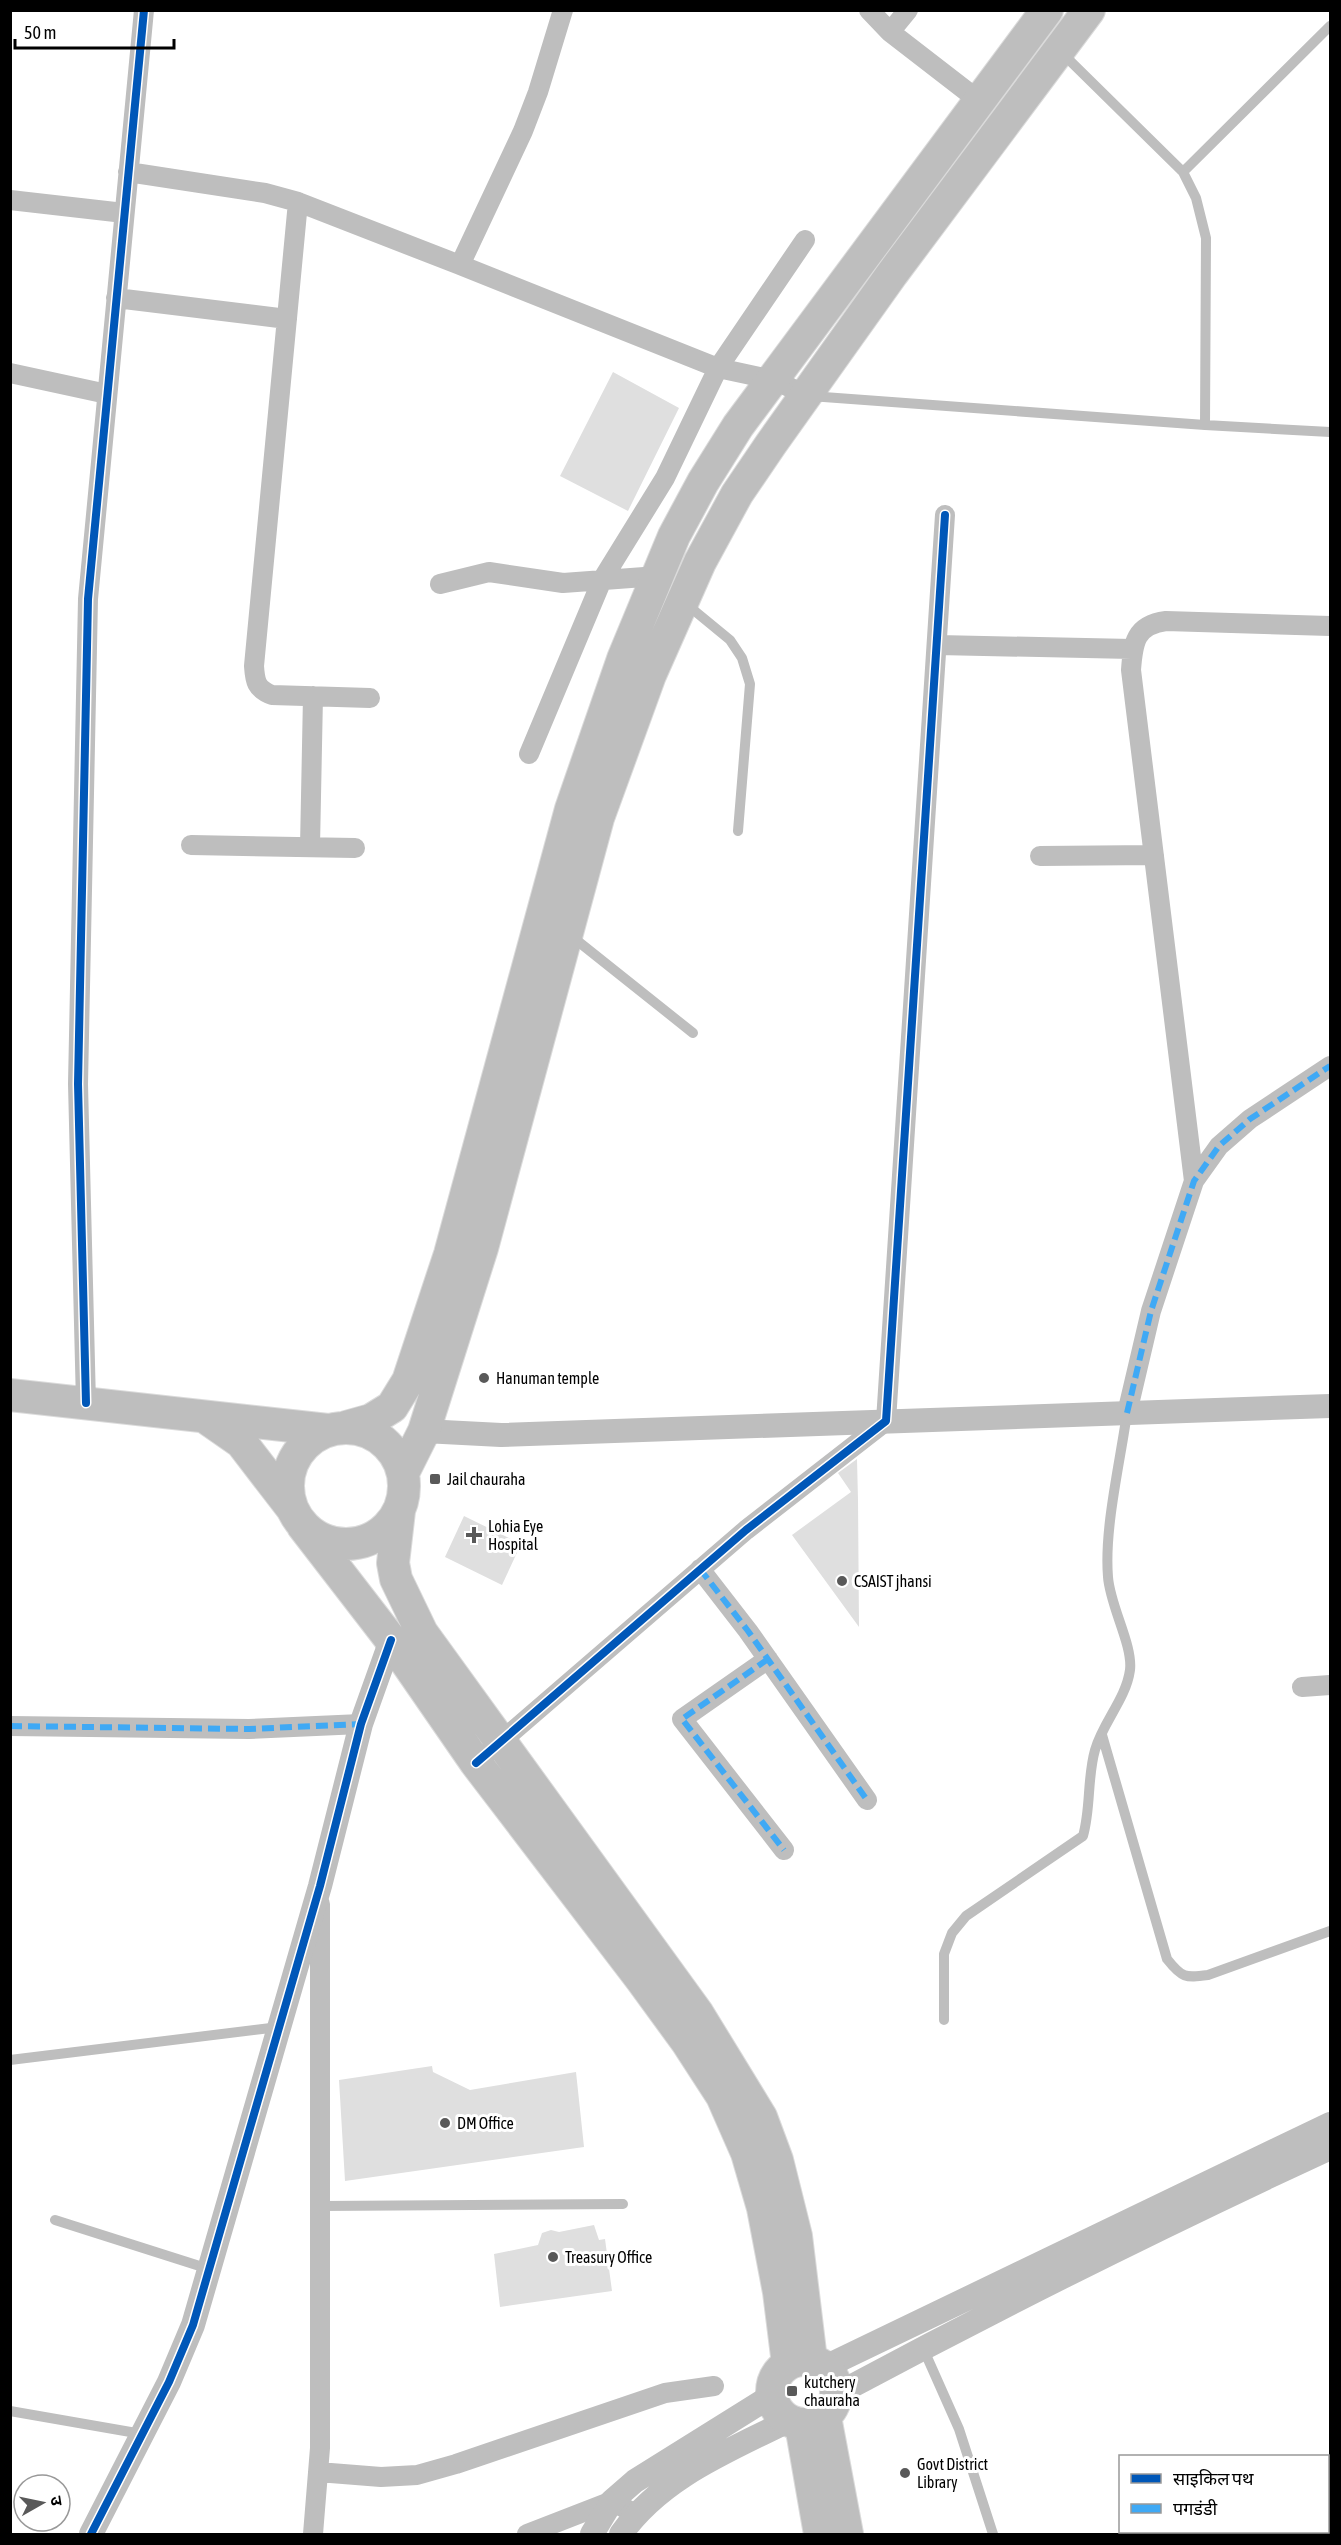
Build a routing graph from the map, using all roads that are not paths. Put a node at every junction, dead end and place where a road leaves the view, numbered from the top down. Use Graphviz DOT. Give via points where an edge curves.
graph roads {
  1 [pos="144,10"];
  2 [pos="563,10"];
  3 [pos="869,10"];
  4 [pos="908,10"];
  5 [pos="1047,10"];
  6 [pos="1089,10"];
  7 [pos="1330,26"];
  8 [pos="890,32"];
  9 [pos="1059,50"];
  10 [pos="978,100"];
  11 [pos="128,172"];
  12 [pos="1183,172"];
  13 [pos="10,200"];
  14 [pos="298,202"];
  15 [pos="124,213"];
  16 [pos="806,240"];
  17 [pos="460,265"];
  18 [pos="117,298"];
  19 [pos="287,319"];
  20 [pos="718,368"];
  21 [pos="10,373"];
  22 [pos="774,380"];
  23 [pos="108,394"];
  24 [pos="806,395"];
  25 [pos="1205,425"];
  26 [pos="1330,432"];
  27 [pos="945,515"];
  28 [pos="658,576"];
  29 [pos="602,580"];
  30 [pos="440,584"];
  31 [pos="682,601"];
  32 [pos="1330,626"];
  33 [pos="938,645"];
  34 [pos="1132,650"];
  35 [pos="313,696"];
  36 [pos="370,698"];
  37 [pos="529,754"];
  38 [pos="738,831"];
  39 [pos="191,845"];
  40 [pos="310,847"];
  41 [pos="355,848"];
  42 [pos="1154,855"];
  43 [pos="1040,856"];
  44 [pos="567,933"];
  45 [pos="693,1033"];
  46 [pos="1330,1066"];
  47 [pos="1194,1181"];
  48 [pos="10,1395"];
  49 [pos="86,1403"];
  50 [pos="1330,1406"];
  51 [pos="1127,1413"];
  52 [pos="207,1418"];
  53 [pos="885,1421"];
  54 [pos="337,1428"];
  55 [pos="424,1431"];
  56 [pos="403,1473"];
  57 [pos="399,1511"];
  58 [pos="298,1518"];
  59 [pos="700,1569"];
  60 [pos="391,1640"];
  61 [pos="768,1659"];
  62 [pos="1330,1685"];
  63 [pos="1302,1687"];
  64 [pos="361,1724"];
  65 [pos="10,1726"];
  66 [pos="1101,1735"];
  67 [pos="501,1742"];
  68 [pos="476,1763"];
  69 [pos="867,1800"];
  70 [pos="784,1850"];
  71 [pos="320,1886"];
  72 [pos="1330,1931"];
  73 [pos="944,2020"];
  74 [pos="280,2027"];
  75 [pos="10,2060"];
  76 [pos="1330,2124"];
  77 [pos="1330,2148"];
  78 [pos="623,2204"];
  79 [pos="320,2206"];
  80 [pos="55,2220"];
  81 [pos="210,2269"];
  82 [pos="923,2347"];
  83 [pos="714,2386"];
  84 [pos="806,2393"];
  85 [pos="10,2410"];
  86 [pos="142,2434"];
  87 [pos="318,2472"];
  88 [pos="612,2501"];
  89 [pos="635,2514"];
  90 [pos="91,2535"];
  91 [pos="313,2535"];
  92 [pos="528,2535"];
  93 [pos="592,2535"];
  94 [pos="621,2535"];
  95 [pos="820,2535"];
  96 [pos="847,2535"];
  97 [pos="993,2535"];
  1 -- 11 [label="street"];
  2 -- 17 [label="street" via="523,131"];
  3 -- 8 [label="street"];
  4 -- 8 [label="street"];
  5 -- 10 [label="main road"];
  6 -- 9 [label="main road"];
  7 -- 12 [label="lane"];
  8 -- 10 [label="street"];
  9 -- 12 [label="lane"];
  9 -- 24 [label="main road"];
  10 -- 22 [label="main road"];
  11 -- 14 [label="street" via="265,193"];
  11 -- 15 [label="street"];
  12 -- 25 [label="lane" via="1196,198 1206,238"];
  13 -- 15 [label="street"];
  14 -- 17 [label="street"];
  14 -- 19 [label="street"];
  15 -- 18 [label="street"];
  16 -- 20 [label="street"];
  17 -- 20 [label="street"];
  18 -- 19 [label="street"];
  18 -- 23 [label="street"];
  19 -- 35 [label="street" via="255,681 261,691 272,695"];
  20 -- 22 [label="street"];
  20 -- 29 [label="street" via="665,478"];
  21 -- 23 [label="street"];
  22 -- 24 [label="street"];
  22 -- 28 [label="main road" via="738,426 703,482"];
  23 -- 49 [label="street" via="88,611 78,1084"];
  24 -- 25 [label="lane"];
  24 -- 31 [label="main road" via="736,494"];
  25 -- 26 [label="lane"];
  27 -- 33 [label="street"];
  28 -- 29 [label="street"];
  28 -- 54 [label="main road" via="623,658 571,809 450,1254 408,1381 392,1407 371,1420"];
  29 -- 30 [label="street" via="563,583 489,573"];
  29 -- 37 [label="street"];
  31 -- 38 [label="lane" via="730,640 742,658 750,684"];
  31 -- 44 [label="main road" via="650,675 598,818"];
  32 -- 34 [label="street" via="1166,621 1151,623 1142,630"];
  33 -- 34 [label="street"];
  33 -- 53 [label="street"];
  34 -- 42 [label="street" via="1131,670"];
  35 -- 36 [label="street"];
  35 -- 40 [label="street"];
  39 -- 40 [label="street"];
  40 -- 41 [label="street"];
  42 -- 43 [label="street"];
  42 -- 47 [label="street"];
  44 -- 45 [label="lane"];
  44 -- 55 [label="main road" via="482,1248"];
  46 -- 47 [label="street" via="1250,1119 1220,1146"];
  47 -- 51 [label="street" via="1151,1311"];
  48 -- 49 [label="main road"];
  49 -- 52 [label="main road"];
  50 -- 51 [label="street"];
  51 -- 53 [label="street"];
  51 -- 66 [label="lane" via="1108,1544 1108,1578 1130,1668 1126,1685"];
  52 -- 54 [label="main road"];
  52 -- 58 [label="main road" via="241,1442"];
  53 -- 55 [label="street" via="501,1435"];
  53 -- 59 [label="street"];
  54 -- 56 [label="main road" via="365,1431 383,1440 396,1455"];
  54 -- 58 [label="main road" via="309,1440 296,1454 288,1492"];
  55 -- 56 [label="main road"];
  56 -- 57 [label="main road"];
  57 -- 58 [label="main road" via="387,1527 354,1544 318,1537"];
  57 -- 67 [label="main road" via="393,1563 396,1580 422,1633"];
  58 -- 60 [label="main road"];
  59 -- 61 [label="street"];
  59 -- 67 [label="street"];
  60 -- 64 [label="street"];
  60 -- 68 [label="main road"];
  61 -- 69 [label="street"];
  61 -- 70 [label="street" via="682,1719"];
  62 -- 63 [label="street"];
  64 -- 65 [label="street" via="249,1729"];
  64 -- 71 [label="street"];
  66 -- 72 [label="lane" via="1167,1959 1178,1973 1188,1977 1208,1975"];
  66 -- 73 [label="lane" via="1092,1763 1088,1820 1083,1836 966,1916 952,1933 944,1954"];
  67 -- 68 [label="street"];
  67 -- 84 [label="main road" via="698,2014 761,2116 777,2160 796,2236"];
  68 -- 84 [label="main road" via="641,1979 722,2096 747,2153 763,2208"];
  71 -- 74 [label="street"];
  71 -- 79 [label="street"];
  74 -- 75 [label="lane"];
  74 -- 81 [label="street"];
  76 -- 84 [label="street"];
  77 -- 82 [label="street" via="1188,2214"];
  78 -- 79 [label="lane"];
  79 -- 87 [label="street"];
  80 -- 81 [label="lane"];
  81 -- 86 [label="street" via="193,2325"];
  82 -- 84 [label="street"];
  82 -- 97 [label="lane" via="959,2429"];
  83 -- 87 [label="street" via="664,2393 417,2475 381,2477"];
  84 -- 88 [label="street" via="635,2481"];
  84 -- 89 [label="street" via="659,2491"];
  84 -- 95 [label="main road"];
  84 -- 96 [label="main road"];
  85 -- 86 [label="lane"];
  86 -- 90 [label="street"];
  87 -- 91 [label="street"];
  88 -- 89 [label="street"];
  88 -- 92 [label="street"];
  88 -- 93 [label="street"];
  89 -- 94 [label="street"];
}
